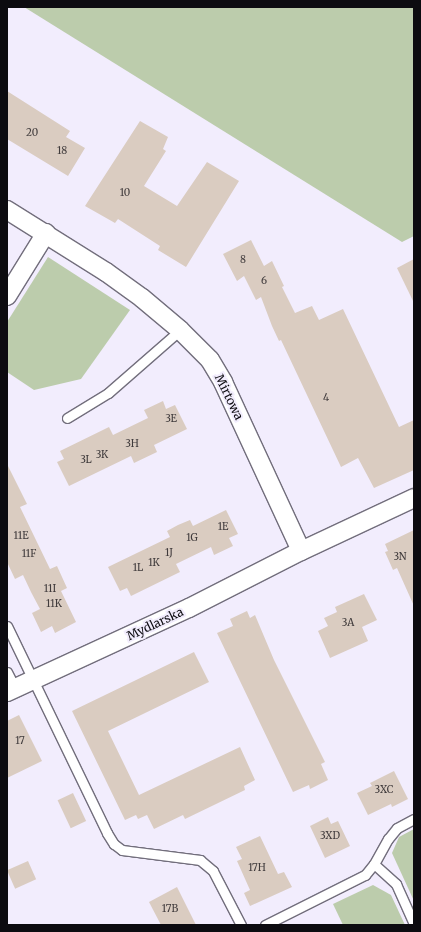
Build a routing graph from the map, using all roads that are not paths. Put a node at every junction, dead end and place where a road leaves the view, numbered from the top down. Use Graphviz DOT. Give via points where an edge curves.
graph roads {
  1 [pos="7,210"];
  2 [pos="46,233"];
  3 [pos="7,296"];
  4 [pos="180,330"];
  5 [pos="67,418"];
  6 [pos="414,498"];
  7 [pos="301,551"];
  8 [pos="7,626"];
  9 [pos="7,672"];
  10 [pos="33,679"];
  11 [pos="11,690"];
  12 [pos="414,819"];
  13 [pos="374,864"];
  14 [pos="414,924"];
  15 [pos="241,925"];
  16 [pos="265,925"];
  1 -- 2 [label="street, Mirtowa"];
  2 -- 3 [label="street"];
  2 -- 4 [label="street, Mirtowa" via="142,298"];
  4 -- 5 [label="lane" via="108,394"];
  4 -- 7 [label="street, Mirtowa" via="210,360 220,376"];
  6 -- 7 [label="street"];
  7 -- 10 [label="street, Mydlarska" via="189,608"];
  8 -- 10 [label="lane"];
  9 -- 11 [label="lane"];
  10 -- 11 [label="street, Mydlarska"];
  10 -- 15 [label="lane" via="114,844 122,850 200,860 213,871"];
  12 -- 13 [label="lane" via="397,828"];
  13 -- 14 [label="lane" via="396,884"];
  13 -- 16 [label="lane" via="365,875"];
}
